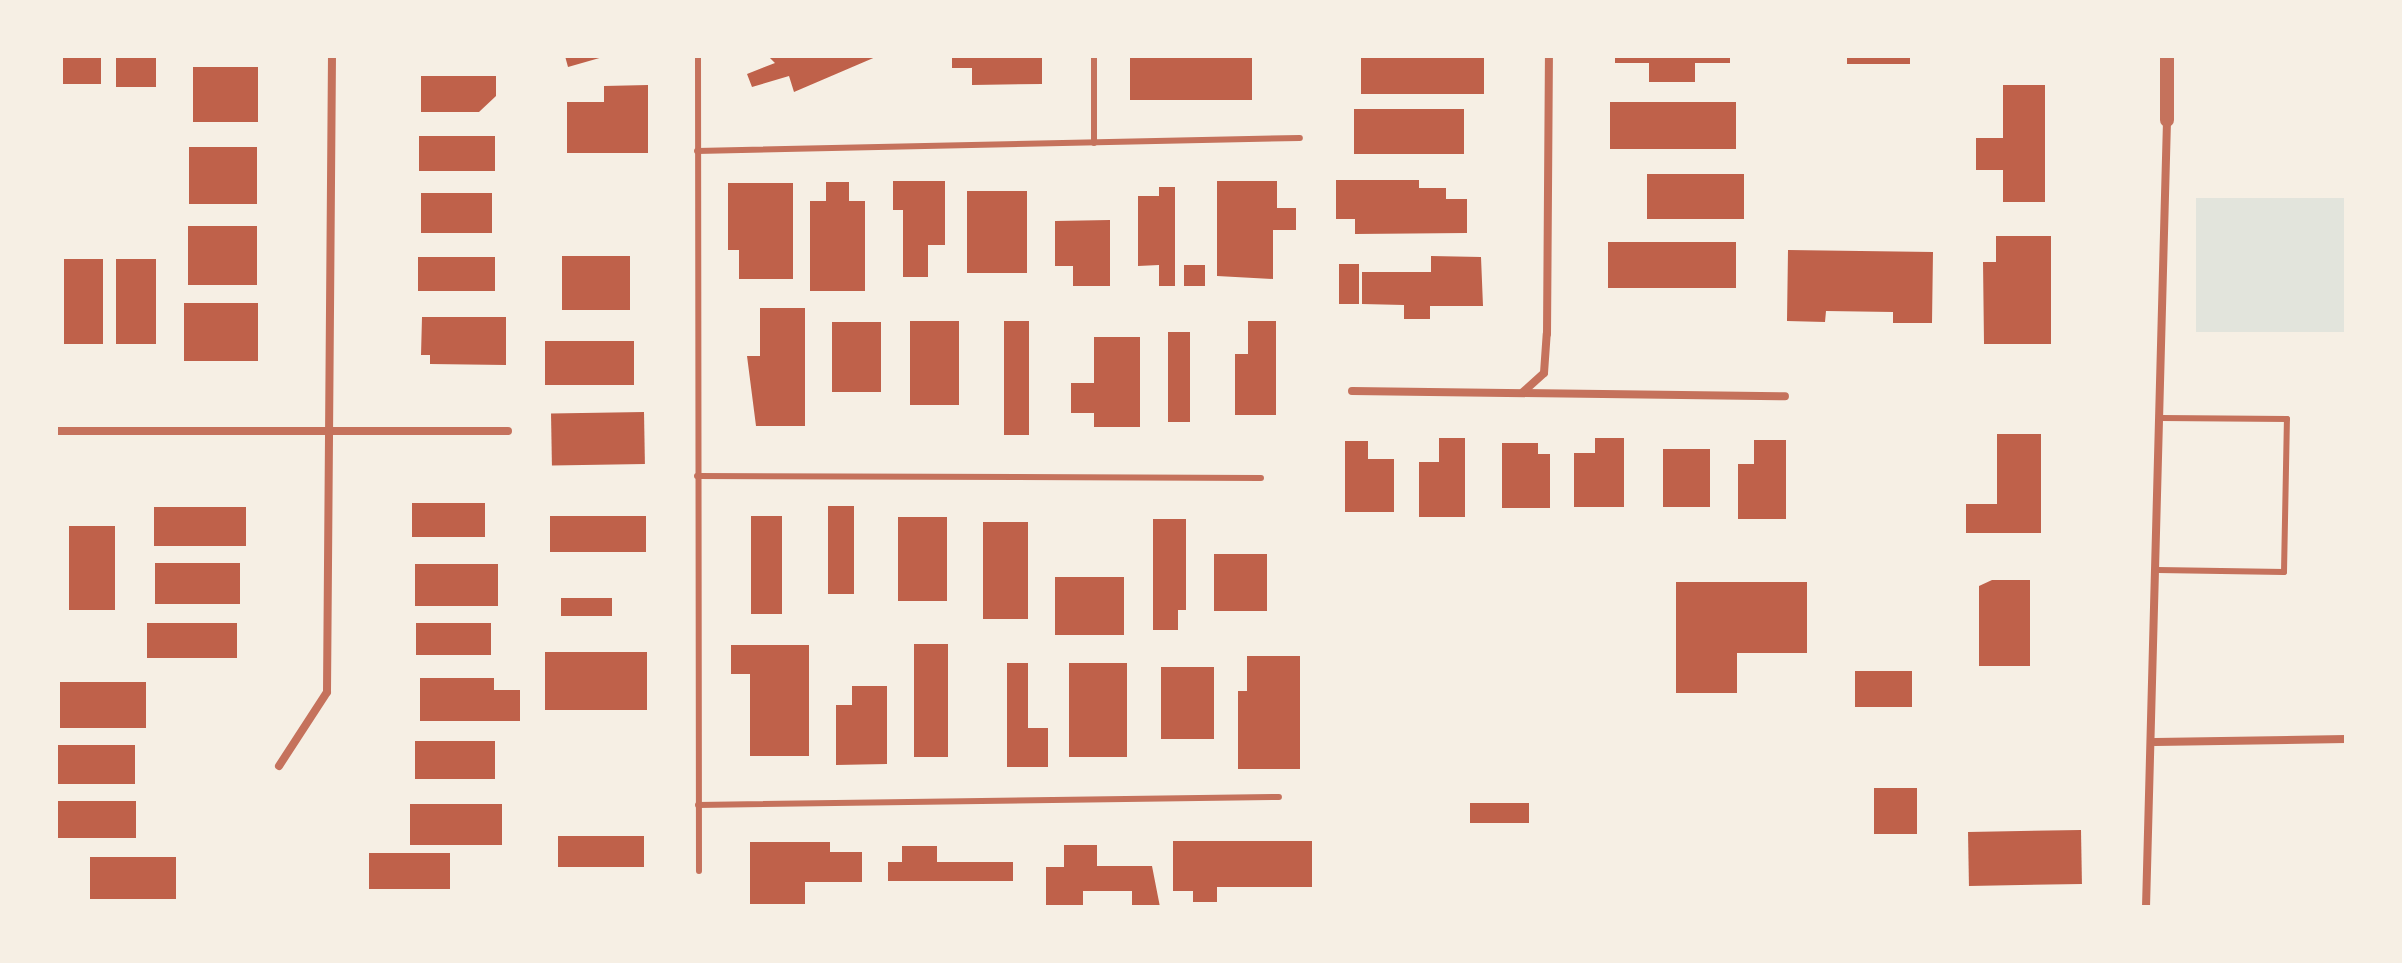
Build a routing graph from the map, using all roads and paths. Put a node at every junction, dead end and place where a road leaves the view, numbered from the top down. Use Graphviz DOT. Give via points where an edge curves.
graph roads {
  1 [pos="332,56"];
  2 [pos="698,56"];
  3 [pos="1094,56"];
  4 [pos="1549,56"];
  5 [pos="2167,56"];
  6 [pos="2167,120"];
  7 [pos="1300,138"];
  8 [pos="1094,143"];
  9 [pos="697,151"];
  10 [pos="1352,391"];
  11 [pos="1523,392"];
  12 [pos="1785,396"];
  13 [pos="2161,418"];
  14 [pos="56,431"];
  15 [pos="332,431"];
  16 [pos="508,431"];
  17 [pos="697,476"];
  18 [pos="1261,478"];
  19 [pos="2158,570"];
  20 [pos="2346,739"];
  21 [pos="2155,742"];
  22 [pos="279,766"];
  23 [pos="1279,797"];
  24 [pos="698,805"];
  25 [pos="699,871"];
  26 [pos="2146,907"];
  1 -- 15 [label="street"];
  2 -- 9 [label="lane"];
  3 -- 8 [label="lane"];
  4 -- 11 [label="street" via="1544,373"];
  5 -- 6 [label="street"];
  6 -- 13 [label="street"];
  7 -- 8 [label="lane"];
  8 -- 9 [label="lane"];
  9 -- 17 [label="lane"];
  10 -- 11 [label="street"];
  11 -- 12 [label="street"];
  13 -- 19 [label="street"];
  13 -- 19 [label="lane" via="2287,419 2284,572"];
  14 -- 15 [label="street"];
  15 -- 16 [label="street"];
  15 -- 22 [label="street" via="327,692"];
  17 -- 18 [label="lane"];
  17 -- 24 [label="lane"];
  19 -- 21 [label="street"];
  20 -- 21 [label="street"];
  21 -- 26 [label="street"];
  23 -- 24 [label="lane"];
  24 -- 25 [label="lane"];
}
